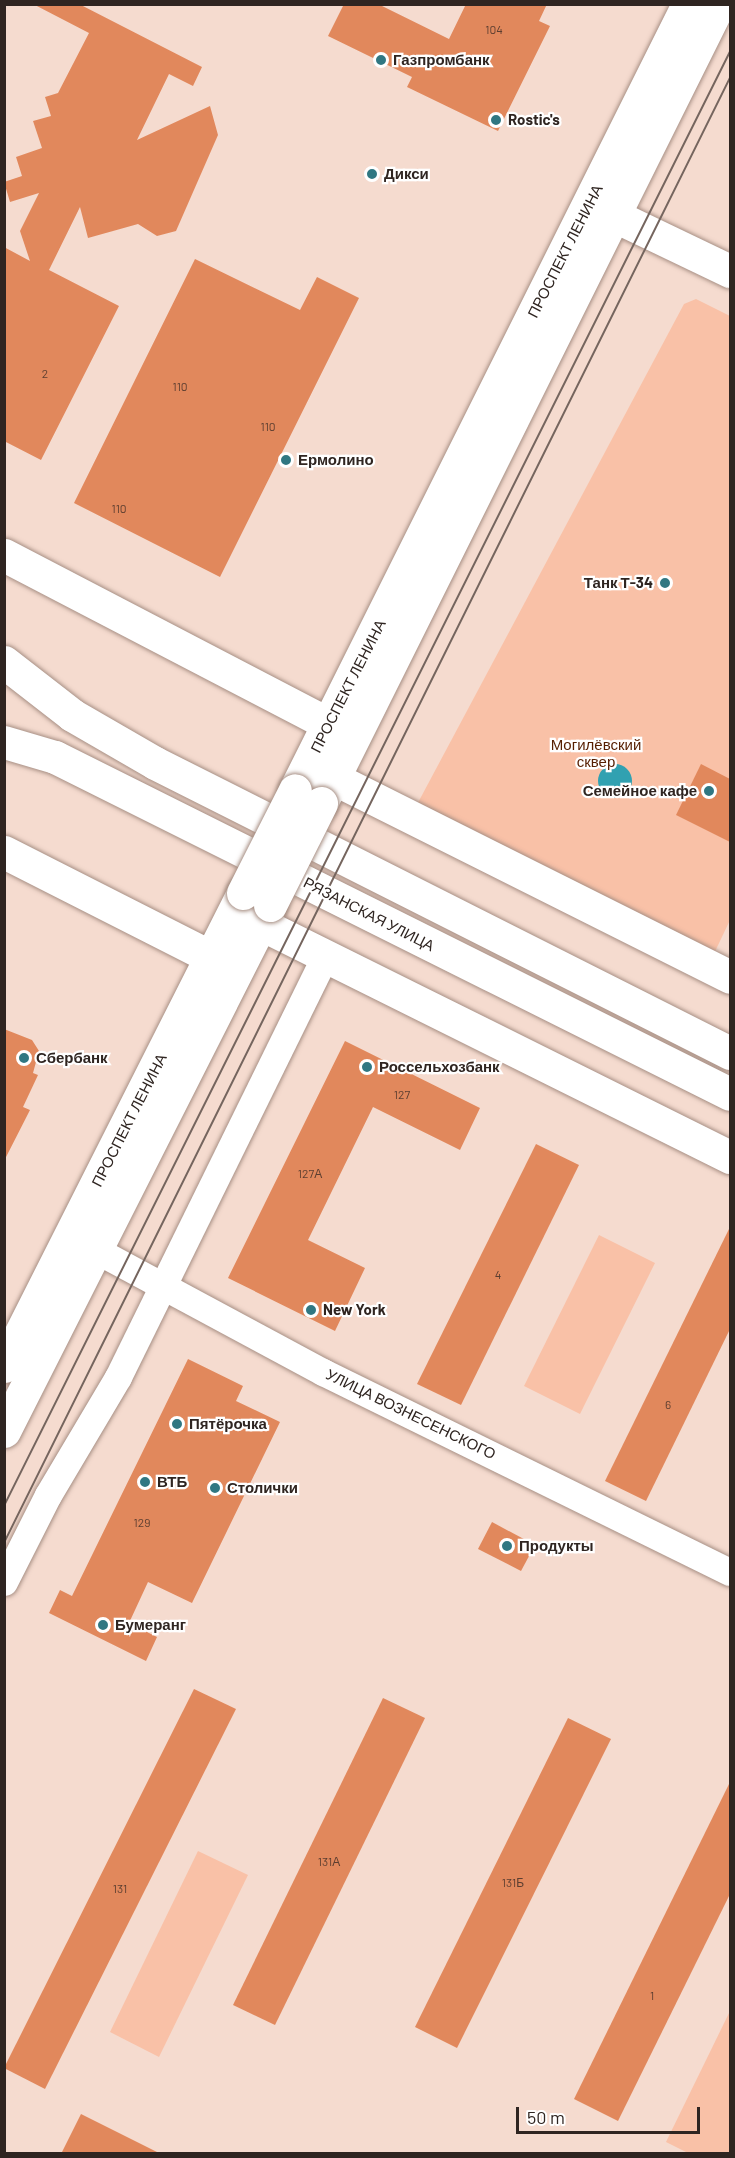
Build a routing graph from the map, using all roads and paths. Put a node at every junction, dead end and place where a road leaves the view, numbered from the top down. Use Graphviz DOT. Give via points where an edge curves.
graph roads {
  1 [pos="688,4"];
  2 [pos="719,4"];
  3 [pos="601,209"];
  4 [pos="730,271"];
  5 [pos="4,555"];
  6 [pos="4,662"];
  7 [pos="328,724"];
  8 [pos="4,742"];
  9 [pos="316,790"];
  10 [pos="4,852"];
  11 [pos="258,907"];
  12 [pos="325,956"];
  13 [pos="211,957"];
  14 [pos="730,977"];
  15 [pos="730,1053"];
  16 [pos="730,1094"];
  17 [pos="730,1158"];
  18 [pos="96,1250"];
  19 [pos="162,1284"];
  20 [pos="4,1366"];
  21 [pos="4,1431"];
  22 [pos="730,1572"];
  23 [pos="4,1582"];
  1 -- 3 [label="main road, ПРОСПЕКТ ЛЕНИНА"];
  2 -- 3 [label="main road, ПРОСПЕКТ ЛЕНИНА"];
  3 -- 4 [label="main road"];
  3 -- 7 [label="main road, ПРОСПЕКТ ЛЕНИНА"];
  3 -- 9 [label="main road, ПРОСПЕКТ ЛЕНИНА"];
  5 -- 7 [label="main road"];
  6 -- 15 [label="main road" via="72,715 155,763"];
  7 -- 9 [label="main road, ПРОСПЕКТ ЛЕНИНА"];
  8 -- 16 [label="main road, РЯЗАНСКАЯ УЛИЦА" via="55,757"];
  9 -- 11 [label="main road, ПРОСПЕКТ ЛЕНИНА, bridge"];
  9 -- 14 [label="main road"];
  10 -- 13 [label="main road"];
  11 -- 12 [label="main road"];
  11 -- 13 [label="main road, ПРОСПЕКТ ЛЕНИНА"];
  11 -- 18 [label="main road, ПРОСПЕКТ ЛЕНИНА"];
  12 -- 17 [label="main road"];
  12 -- 19 [label="street"];
  13 -- 20 [label="main road, ПРОСПЕКТ ЛЕНИНА"];
  18 -- 19 [label="street, УЛИЦА ВОЗНЕСЕНСКОГО"];
  18 -- 21 [label="main road, ПРОСПЕКТ ЛЕНИНА"];
  19 -- 22 [label="street, УЛИЦА ВОЗНЕСЕНСКОГО" via="323,1372"];
  19 -- 23 [label="street" via="118,1377 48,1495"];
}
